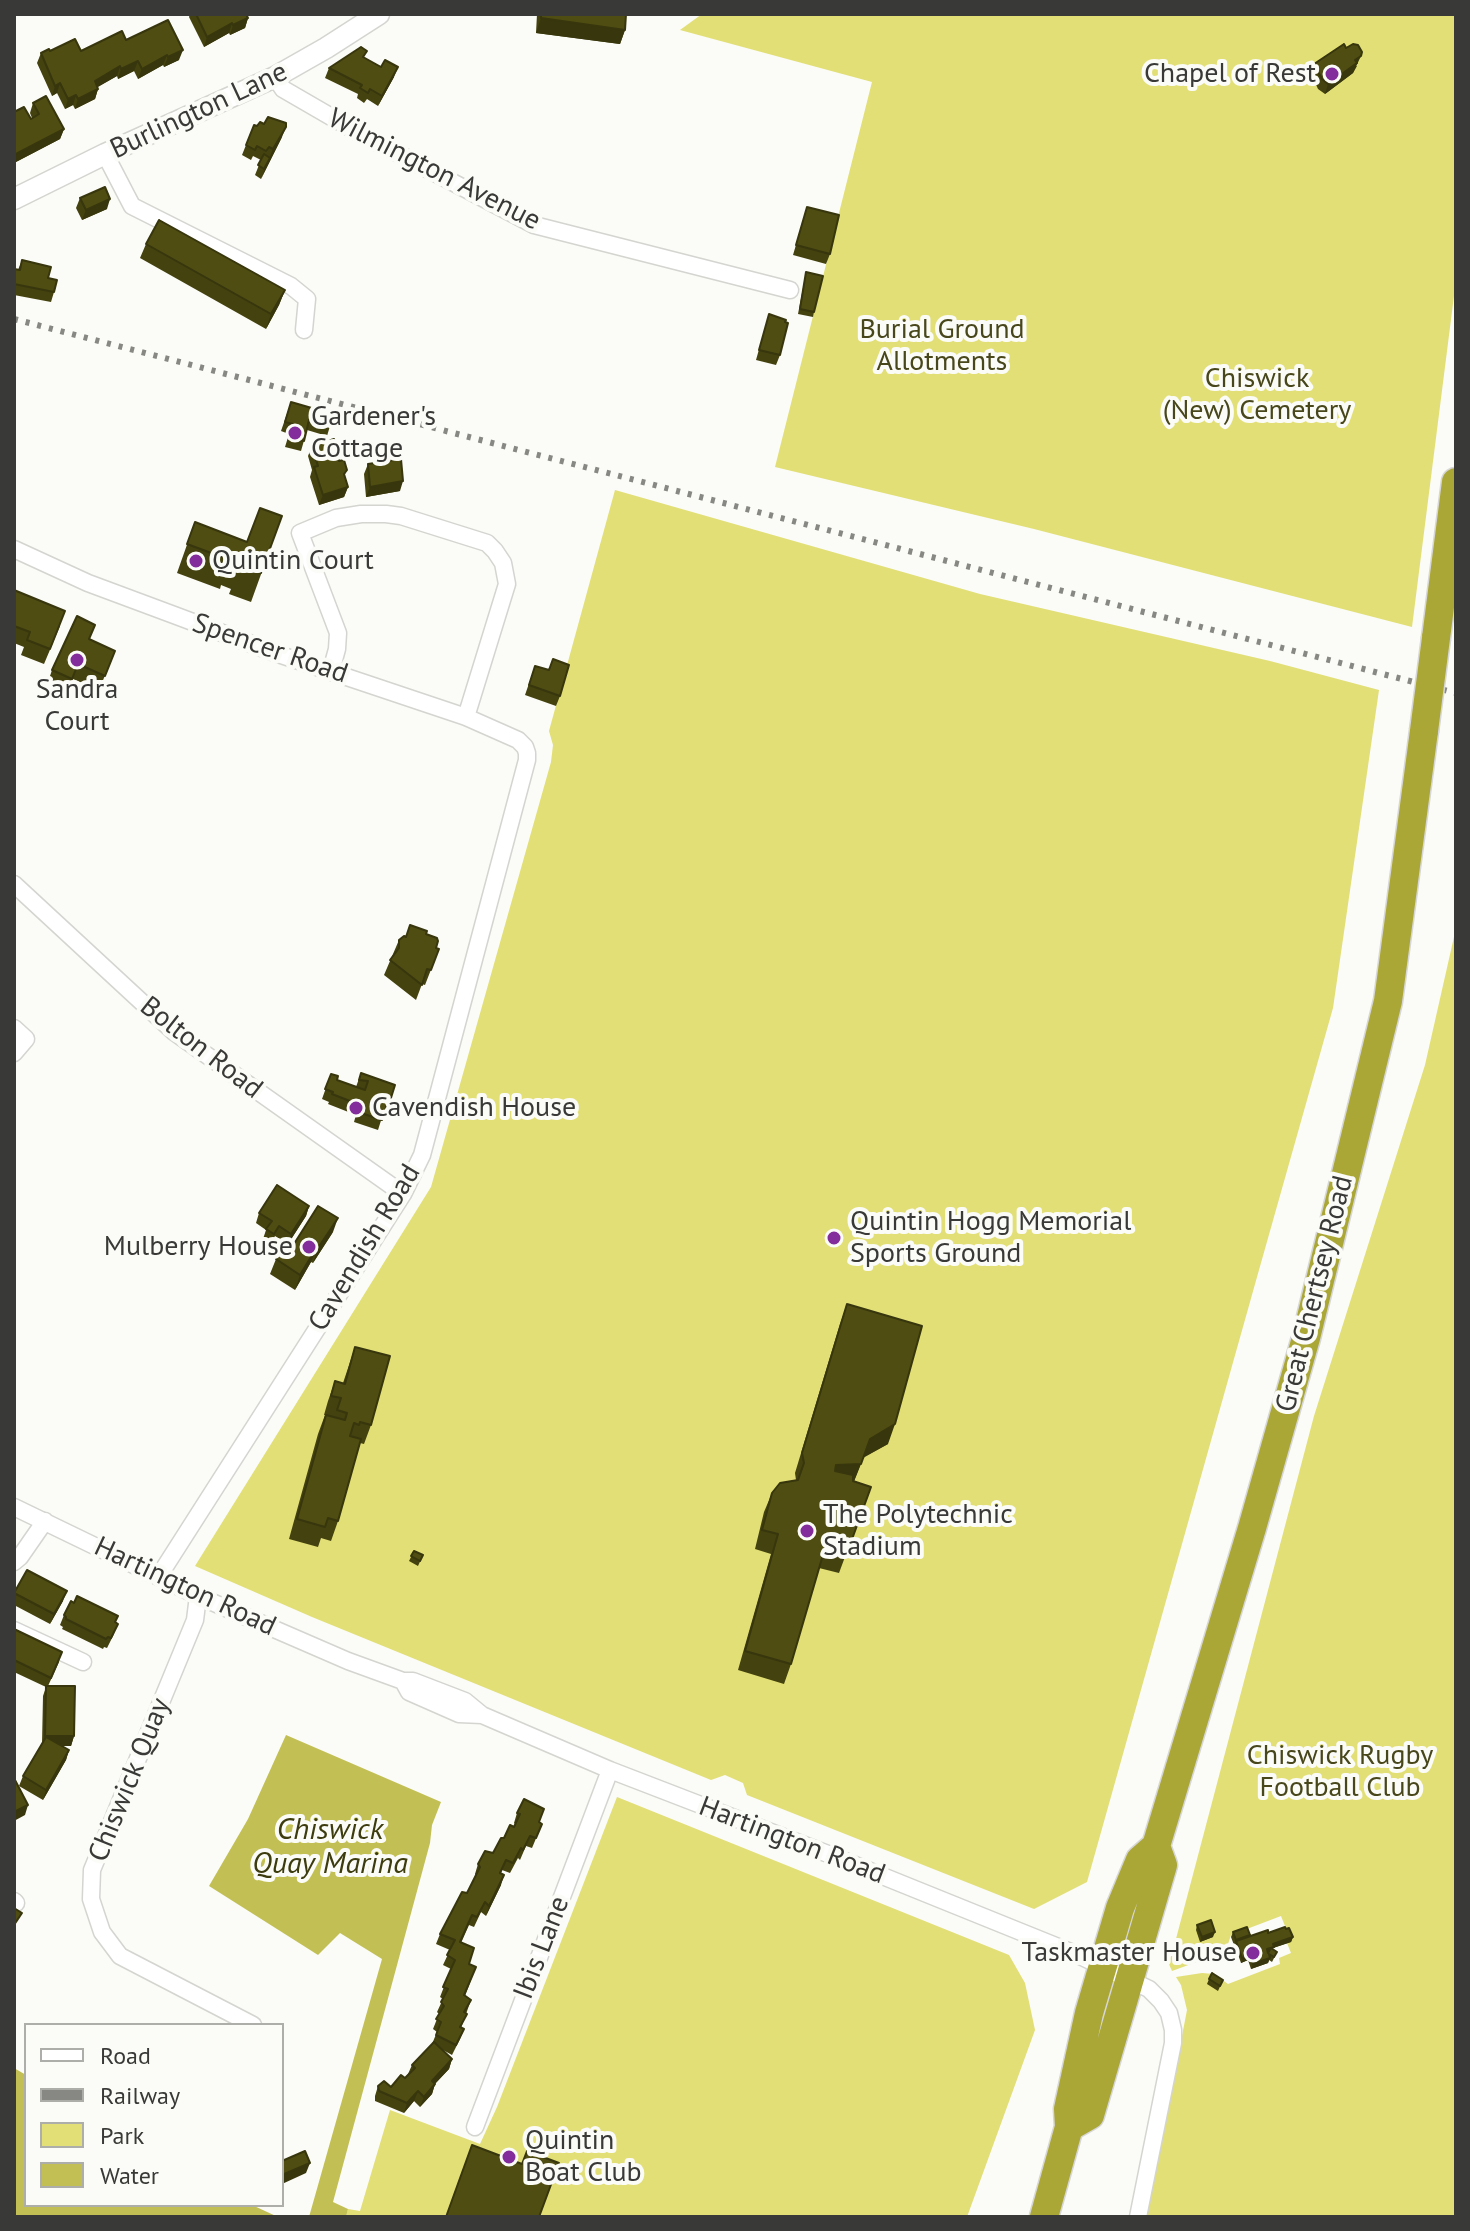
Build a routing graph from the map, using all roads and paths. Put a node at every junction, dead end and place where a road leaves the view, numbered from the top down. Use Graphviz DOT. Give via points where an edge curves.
graph roads {
  1 [pos="379,14"];
  2 [pos="275,77"];
  3 [pos="105,154"];
  4 [pos="14,199"];
  5 [pos="790,290"];
  6 [pos="304,330"];
  7 [pos="1456,482"];
  8 [pos="14,549"];
  9 [pos="331,671"];
  10 [pos="466,717"];
  11 [pos="525,747"];
  12 [pos="15,889"];
  13 [pos="14,1028"];
  14 [pos="14,1053"];
  15 [pos="403,1194"];
  16 [pos="14,1507"];
  17 [pos="45,1521"];
  18 [pos="14,1562"];
  19 [pos="159,1576"];
  20 [pos="198,1596"];
  21 [pos="14,1630"];
  22 [pos="83,1662"];
  23 [pos="610,1770"];
  24 [pos="1156,1846"];
  25 [pos="1103,1966"];
  26 [pos="1130,1979"];
  27 [pos="249,2023"];
  28 [pos="475,2127"];
  29 [pos="1069,2127"];
  30 [pos="1044,2217"];
  31 [pos="1138,2217"];
  1 -- 2 [label="street, Burlington Lane"];
  2 -- 3 [label="street, Burlington Lane"];
  2 -- 5 [label="street, Wilmington Avenue" via="283,89 346,126 534,225"];
  3 -- 4 [label="street, Burlington Lane"];
  3 -- 6 [label="street" via="132,206 307,299"];
  7 -- 24 [label="highway, Great Chertsey Road, bridge" via="1388,1001 1306,1338"];
  8 -- 9 [label="street, Spencer Road" via="88,583"];
  9 -- 10 [label="street, Spencer Road"];
  9 -- 10 [label="street" via="338,633 300,533 336,518 386,514 487,543 503,563 507,584"];
  10 -- 11 [label="street, Spencer Road"];
  11 -- 15 [label="street, Cavendish Road" via="527,760 422,1155"];
  12 -- 15 [label="street, Bolton Road" via="174,1032"];
  13 -- 14 [label="street" via="26,1039"];
  15 -- 19 [label="street, Cavendish Road"];
  16 -- 17 [label="street, Hartington Road"];
  17 -- 18 [label="street"];
  17 -- 19 [label="street, Hartington Road"];
  19 -- 20 [label="street, Hartington Road"];
  20 -- 23 [label="street, Hartington Road" via="348,1661 465,1701 482,1715"];
  20 -- 27 [label="street, Chiswick Quay" via="195,1620 92,1870 91,1899 102,1932 120,1956"];
  21 -- 22 [label="street"];
  23 -- 25 [label="street, Hartington Road"];
  23 -- 28 [label="street, Ibis Lane"];
  24 -- 25 [label="highway, Great Chertsey Road" via="1140,1860"];
  24 -- 26 [label="highway, Great Chertsey Road" via="1163,1865"];
  25 -- 26 [label="street, Hartington Road"];
  25 -- 29 [label="highway, Great Chertsey Road" via="1068,2109"];
  26 -- 29 [label="highway, Great Chertsey Road" via="1090,2115"];
  26 -- 31 [label="street, Hartington Road" via="1161,2001 1173,2030"];
  29 -- 30 [label="highway, Great Chertsey Road"];
}
